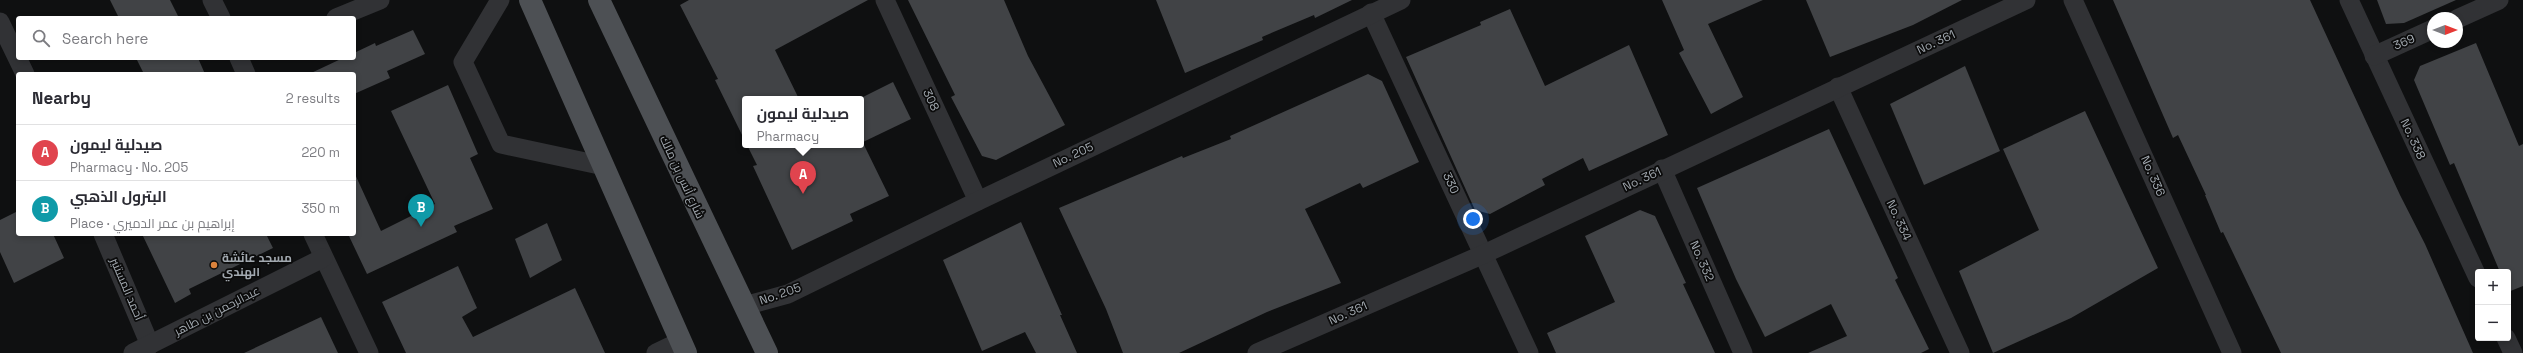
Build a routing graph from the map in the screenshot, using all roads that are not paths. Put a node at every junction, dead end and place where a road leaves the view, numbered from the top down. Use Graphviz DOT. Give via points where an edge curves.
graph roads {
  1 [pos="212,0"];
  2 [pos="380,0"];
  3 [pos="500,0"];
  4 [pos="530,0"];
  5 [pos="599,0"];
  6 [pos="884,0"];
  7 [pos="1401,0"];
  8 [pos="2026,0"];
  9 [pos="2073,0"];
  10 [pos="2349,0"];
  11 [pos="2499,0"];
  12 [pos="1372,13"];
  13 [pos="220,16"];
  14 [pos="341,16"];
  15 [pos="2463,16"];
  16 [pos="0,22"];
  17 [pos="2427,32"];
  18 [pos="16,55"];
  19 [pos="2374,56"];
  20 [pos="18,60"];
  21 [pos="240,60"];
  22 [pos="24,72"];
  23 [pos="245,72"];
  24 [pos="1838,87"];
  25 [pos="604,166"];
  26 [pos="1662,169"];
  27 [pos="978,201"];
  28 [pos="104,236"];
  29 [pos="315,236"];
  30 [pos="1484,254"];
  31 [pos="323,258"];
  32 [pos="2475,272"];
  33 [pos="744,306"];
  34 [pos="150,345"];
  35 [pos="683,347"];
  36 [pos="133,353"];
  37 [pos="369,353"];
  38 [pos="656,353"];
  39 [pos="767,353"];
  40 [pos="1257,353"];
  41 [pos="1529,353"];
  42 [pos="1744,353"];
  43 [pos="1960,353"];
  44 [pos="2232,353"];
  1 -- 13 [label="street"];
  2 -- 14 [label="street"];
  3 -- 25 [label="street" via="463,62 501,144"];
  4 -- 25 [label="main road"];
  5 -- 33 [label="main road, شارع أنس بن مالك"];
  6 -- 27 [label="street, 308"];
  7 -- 12 [label="street, No. 205"];
  8 -- 24 [label="street, No. 361"];
  9 -- 44 [label="street, No. 336"];
  10 -- 19 [label="street, No. 338"];
  11 -- 15 [label="street"];
  12 -- 27 [label="street, No. 205"];
  12 -- 30 [label="street, 330"];
  16 -- 18 [label="street"];
  17 -- 19 [label="street, 369"];
  19 -- 32 [label="street, No. 338"];
  20 -- 22 [label="street"];
  21 -- 23 [label="street"];
  24 -- 26 [label="street, No. 361"];
  24 -- 43 [label="street, No. 334"];
  25 -- 35 [label="main road"];
  26 -- 30 [label="street, No. 361"];
  26 -- 42 [label="street, No. 332"];
  27 -- 33 [label="street, No. 205" via="788,294"];
  28 -- 34 [label="street, أحمد المستنير"];
  29 -- 31 [label="street"];
  30 -- 40 [label="street, No. 361"];
  30 -- 41 [label="street, 330"];
  31 -- 34 [label="street, عبدالرحمن بن طاهر"];
  31 -- 37 [label="street"];
  33 -- 39 [label="main road, شارع أنس بن مالك"];
  34 -- 36 [label="street, عبدالرحمن بن طاهر"];
  35 -- 38 [label="street"];
}
